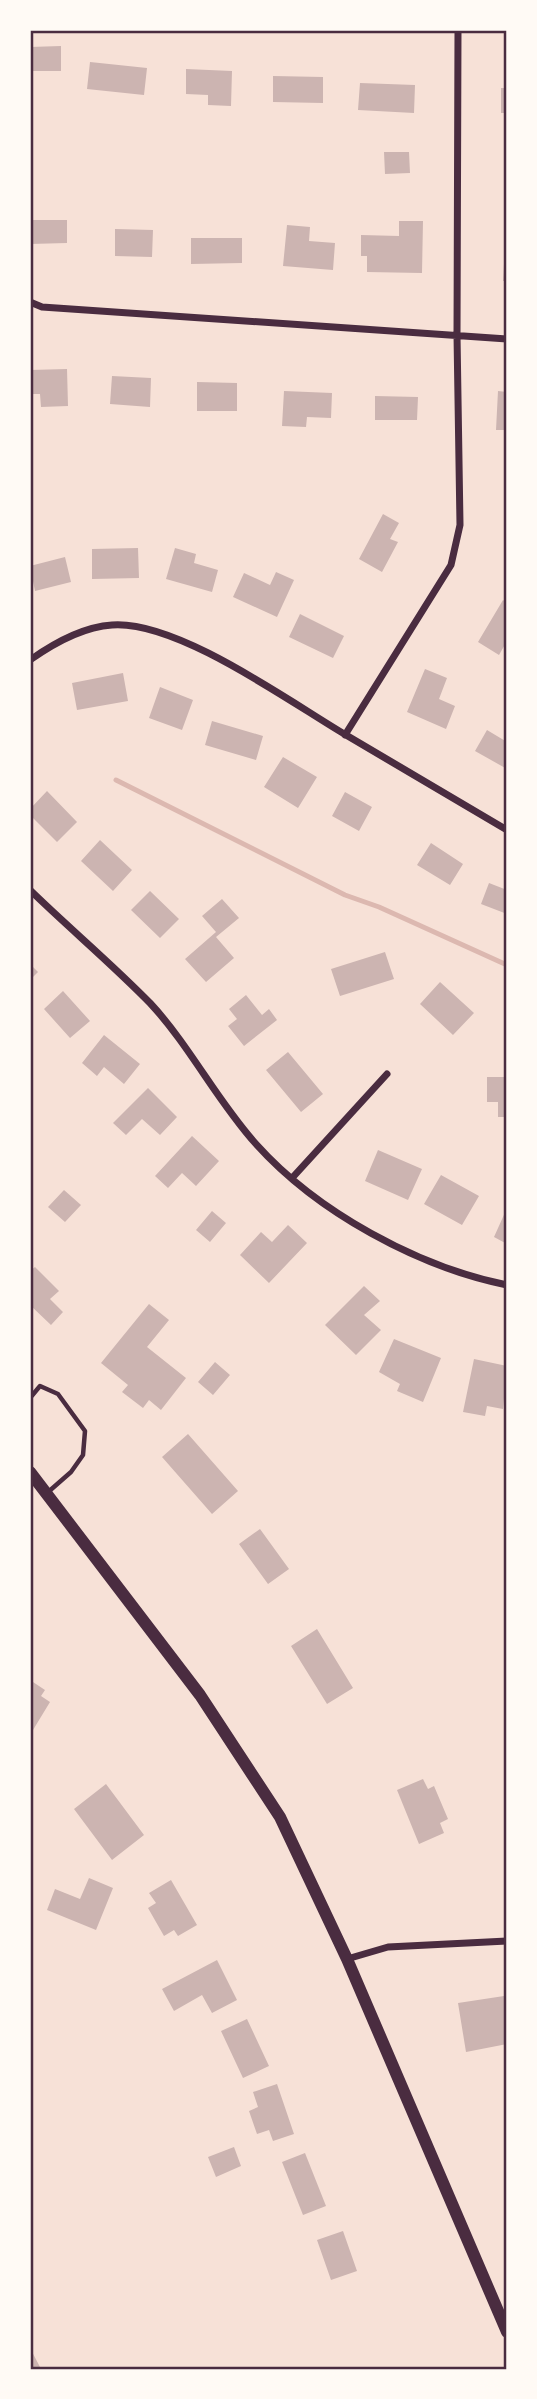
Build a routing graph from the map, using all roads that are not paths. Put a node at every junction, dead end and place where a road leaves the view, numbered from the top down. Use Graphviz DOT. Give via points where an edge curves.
graph roads {
  1 [pos="458,30"];
  2 [pos="30,302"];
  3 [pos="457,335"];
  4 [pos="507,339"];
  5 [pos="30,660"];
  6 [pos="345,735"];
  7 [pos="507,830"];
  8 [pos="30,890"];
  9 [pos="387,1074"];
  10 [pos="293,1177"];
  11 [pos="507,1285"];
  12 [pos="30,1398"];
  13 [pos="30,1472"];
  14 [pos="46,1493"];
  15 [pos="507,1941"];
  16 [pos="347,1959"];
  17 [pos="507,2332"];
  1 -- 3 [label="street"];
  2 -- 3 [label="street" via="42,307"];
  3 -- 4 [label="street"];
  3 -- 6 [label="street" via="460,525 451,565"];
  5 -- 6 [label="street" via="52,644 85,631 113,625 150,630 219,657"];
  6 -- 7 [label="street"];
  8 -- 10 [label="street" via="151,1005 256,1144"];
  9 -- 10 [label="street"];
  10 -- 11 [label="street" via="382,1242 478,1279"];
  12 -- 14 [label="lane" via="40,1386 58,1394 85,1431 83,1455"];
  13 -- 14 [label="main road"];
  14 -- 16 [label="main road" via="200,1695 259,1782"];
  15 -- 16 [label="street" via="388,1947"];
  16 -- 17 [label="main road"];
}
